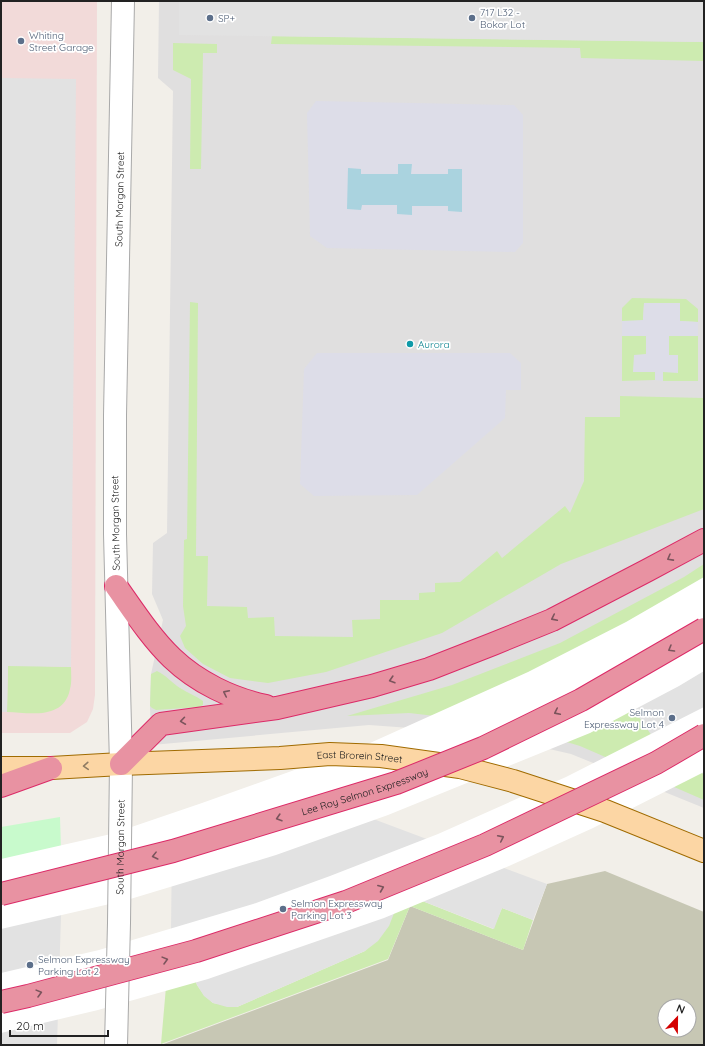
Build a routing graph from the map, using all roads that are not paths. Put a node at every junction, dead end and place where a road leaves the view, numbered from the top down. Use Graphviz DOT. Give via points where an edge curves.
graph roads {
  1 [pos="123,1"];
  2 [pos="704,540"];
  3 [pos="116,586"];
  4 [pos="704,629"];
  5 [pos="277,708"];
  6 [pos="704,735"];
  7 [pos="121,764"];
  8 [pos="1,768"];
  9 [pos="51,768"];
  10 [pos="1,786"];
  11 [pos="704,851"];
  12 [pos="1,894"];
  13 [pos="1,1002"];
  14 [pos="116,1045"];
  1 -- 3 [label="street, South Morgan Street" via="115,416"];
  2 -- 5 [label="highway, one-way" via="552,620 493,644 429,669 372,686"];
  5 -- 3 [label="highway, one-way" via="233,696 189,672 163,649"];
  3 -- 7 [label="street, South Morgan Street"];
  4 -- 12 [label="highway, Lee Roy Selmon Expressway, one-way, bridge" via="581,700 483,748 396,783 173,852"];
  5 -- 7 [label="highway, one-way" via="161,724"];
  13 -- 6 [label="highway, one-way, bridge" via="196,951 346,902 485,845 656,763"];
  7 -- 9 [label="main road, East Brorein Street, one-way"];
  7 -- 11 [label="main road, East Brorein Street" via="330,754 381,756 452,766 513,781 605,811"];
  7 -- 14 [label="street, South Morgan Street"];
  8 -- 9 [label="main road, East Brorein Street"];
  9 -- 10 [label="highway"];
}
